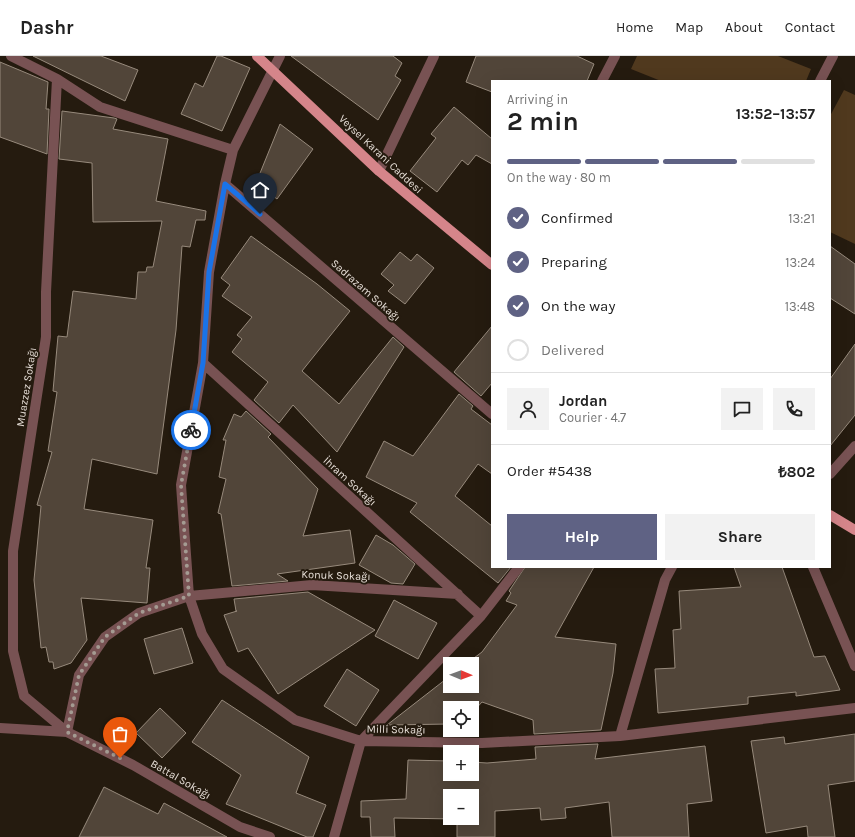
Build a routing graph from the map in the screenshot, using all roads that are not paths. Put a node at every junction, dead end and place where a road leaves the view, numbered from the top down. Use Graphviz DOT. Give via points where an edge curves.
graph roads {
  1 [pos="11,56"];
  2 [pos="257,56"];
  3 [pos="280,56"];
  4 [pos="434,56"];
  5 [pos="615,56"];
  6 [pos="832,56"];
  7 [pos="274,70"];
  8 [pos="57,79"];
  9 [pos="603,80"];
  10 [pos="820,80"];
  11 [pos="234,150"];
  12 [pos="379,171"];
  13 [pos="225,184"];
  14 [pos="491,264"];
  15 [pos="203,363"];
  16 [pos="491,413"];
  17 [pos="855,446"];
  18 [pos="831,473"];
  19 [pos="831,516"];
  20 [pos="855,530"];
  21 [pos="519,568"];
  22 [pos="671,568"];
  23 [pos="813,568"];
  24 [pos="458,594"];
  25 [pos="189,596"];
  26 [pos="482,616"];
  27 [pos="855,666"];
  28 [pos="24,696"];
  29 [pos="855,708"];
  30 [pos="0,728"];
  31 [pos="67,732"];
  32 [pos="620,736"];
  33 [pos="362,741"];
  34 [pos="270,837"];
  35 [pos="334,837"];
  1 -- 8 [label="street"];
  2 -- 7 [label="main road, Veysel Karani Caddesi"];
  3 -- 7 [label="street, Milli Sokağı"];
  4 -- 12 [label="street"];
  5 -- 9 [label="street"];
  6 -- 10 [label="street"];
  7 -- 11 [label="street, Milli Sokağı"];
  7 -- 12 [label="main road, Veysel Karani Caddesi"];
  8 -- 11 [label="street" via="100,107"];
  8 -- 28 [label="street, Muazzez Sokağı" via="46,337 13,551 13,651"];
  11 -- 13 [label="street, Milli Sokağı"];
  12 -- 14 [label="main road, Veysel Karani Caddesi"];
  13 -- 15 [label="street, Milli Sokağı" via="209,272"];
  13 -- 16 [label="street, Sadrazam Sokağı"];
  15 -- 24 [label="street, İhram Sokağı"];
  15 -- 25 [label="street, Milli Sokağı" via="181,485"];
  17 -- 18 [label="street"];
  19 -- 20 [label="main road"];
  21 -- 26 [label="street"];
  22 -- 32 [label="street" via="665,580"];
  23 -- 27 [label="street"];
  24 -- 25 [label="street, Konuk Sokağı" via="312,584"];
  24 -- 26 [label="street, İhram Sokağı"];
  25 -- 31 [label="street, Konuk Sokağı" via="139,613 105,637 79,675"];
  25 -- 33 [label="street, Milli Sokağı" via="202,634 223,669 295,720"];
  26 -- 33 [label="street"];
  28 -- 31 [label="street, Battal Sokağı"];
  29 -- 32 [label="street, Milli Sokağı"];
  30 -- 31 [label="street"];
  31 -- 34 [label="street, Battal Sokağı" via="133,764 240,827"];
  32 -- 33 [label="street, Milli Sokağı" via="482,742"];
  33 -- 35 [label="street"];
}
